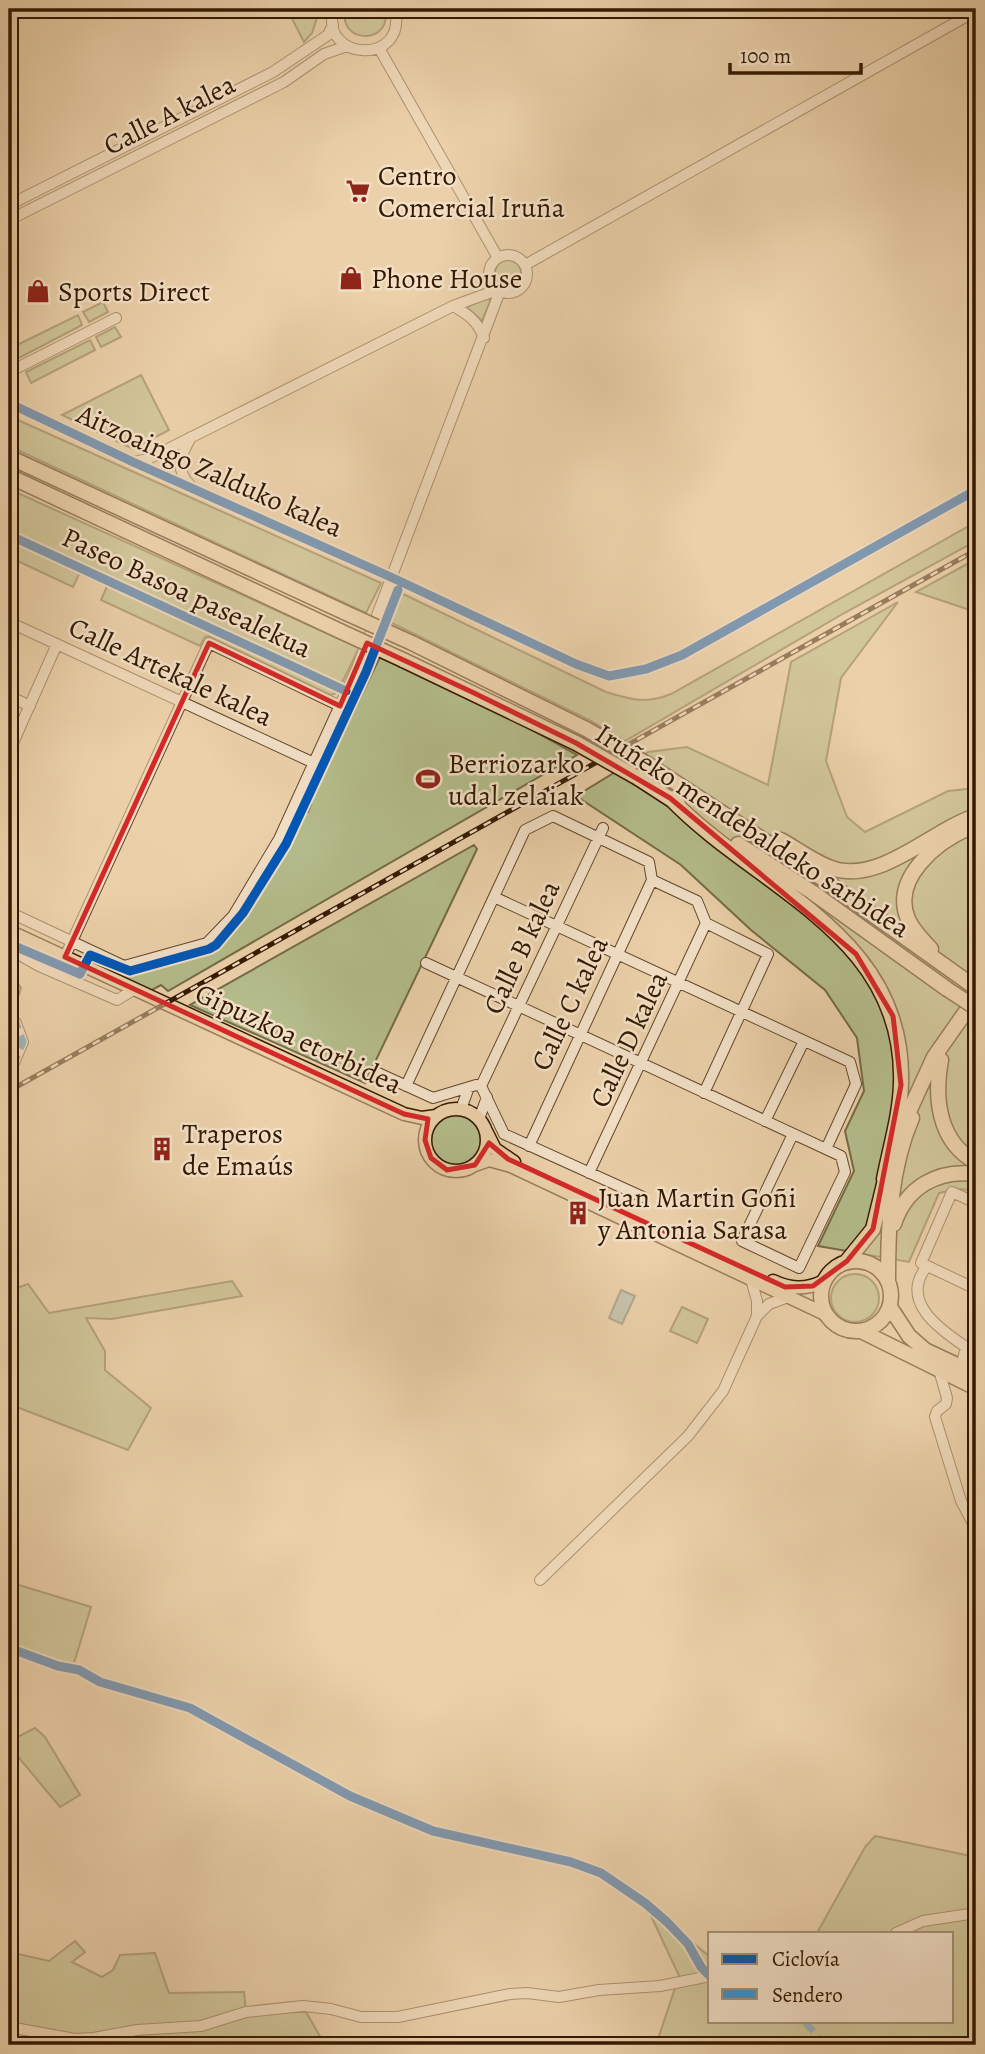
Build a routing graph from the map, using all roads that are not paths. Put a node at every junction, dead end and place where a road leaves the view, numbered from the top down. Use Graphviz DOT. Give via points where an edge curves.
graph roads {
  1 [pos="334,9"];
  2 [pos="395,9"];
  3 [pos="973,14"];
  4 [pos="333,25"];
  5 [pos="347,46"];
  6 [pos="379,48"];
  7 [pos="9,205"];
  8 [pos="9,220"];
  9 [pos="498,258"];
  10 [pos="525,265"];
  11 [pos="498,290"];
  12 [pos="453,306"];
  13 [pos="116,318"];
  14 [pos="484,338"];
  15 [pos="9,372"];
  16 [pos="9,403"];
  17 [pos="191,437"];
  18 [pos="9,457"];
  19 [pos="133,462"];
  20 [pos="12,478"];
  21 [pos="976,490"];
  22 [pos="196,491"];
  23 [pos="9,535"];
  24 [pos="393,578"];
  25 [pos="9,622"];
  26 [pos="57,644"];
  27 [pos="346,691"];
  28 [pos="9,696"];
  29 [pos="182,701"];
  30 [pos="30,706"];
  31 [pos="340,706"];
  32 [pos="9,752"];
  33 [pos="314,762"];
  34 [pos="701,797"];
  35 [pos="670,799"];
  36 [pos="976,816"];
  37 [pos="976,825"];
  38 [pos="601,833"];
  39 [pos="652,880"];
  40 [pos="494,897"];
  41 [pos="9,912"];
  42 [pos="706,923"];
  43 [pos="556,926"];
  44 [pos="9,931"];
  45 [pos="72,941"];
  46 [pos="9,949"];
  47 [pos="617,954"];
  48 [pos="65,957"];
  49 [pos="426,963"];
  50 [pos="955,971"];
  51 [pos="57,974"];
  52 [pos="456,978"];
  53 [pos="976,980"];
  54 [pos="680,982"];
  55 [pos="976,988"];
  56 [pos="135,989"];
  57 [pos="976,997"];
  58 [pos="518,1006"];
  59 [pos="976,1008"];
  60 [pos="741,1012"];
  61 [pos="9,1020"];
  62 [pos="580,1035"];
  63 [pos="804,1041"];
  64 [pos="941,1060"];
  65 [pos="11,1063"];
  66 [pos="642,1064"];
  67 [pos="376,1072"];
  68 [pos="407,1086"];
  69 [pos="469,1087"];
  70 [pos="481,1087"];
  71 [pos="704,1093"];
  72 [pos="487,1097"];
  73 [pos="461,1109"];
  74 [pos="404,1114"];
  75 [pos="436,1116"];
  76 [pos="479,1119"];
  77 [pos="765,1121"];
  78 [pos="486,1131"];
  79 [pos="793,1134"];
  80 [pos="425,1140"];
  81 [pos="529,1146"];
  82 [pos="825,1149"];
  83 [pos="976,1162"];
  84 [pos="475,1165"];
  85 [pos="589,1173"];
  86 [pos="976,1174"];
  87 [pos="884,1179"];
  88 [pos="643,1197"];
  89 [pos="976,1203"];
  90 [pos="888,1242"];
  91 [pos="847,1261"];
  92 [pos="927,1265"];
  93 [pos="751,1279"];
  94 [pos="888,1281"];
  95 [pos="822,1282"];
  96 [pos="976,1289"];
  97 [pos="788,1297"];
  98 [pos="890,1307"];
  99 [pos="825,1314"];
  100 [pos="757,1316"];
  101 [pos="861,1331"];
  102 [pos="961,1367"];
  103 [pos="939,1370"];
  104 [pos="976,1374"];
  105 [pos="976,1388"];
  106 [pos="976,1529"];
  107 [pos="540,1580"];
  108 [pos="976,1913"];
  109 [pos="898,1932"];
  110 [pos="708,1976"];
  111 [pos="11,2027"];
  1 -- 4 [label="street"];
  2 -- 6 [label="street" via="393,35"];
  3 -- 10 [label="street"];
  4 -- 5 [label="street"];
  4 -- 7 [label="street, Calle A kalea" via="328,35 273,72"];
  5 -- 6 [label="street" via="367,51"];
  5 -- 8 [label="street, Calle A kalea"];
  6 -- 9 [label="street"];
  9 -- 10 [label="street" via="510,255"];
  9 -- 11 [label="street" via="489,271"];
  10 -- 11 [label="street" via="527,277 521,288 516,292"];
  11 -- 12 [label="street, Aitzoaingo Zalduko kalea"];
  11 -- 14 [label="street"];
  12 -- 14 [label="street" via="477,323"];
  12 -- 17 [label="street, Aitzoaingo Zalduko kalea"];
  13 -- 15 [label="street"];
  14 -- 24 [label="street"];
  16 -- 19 [label="street, Aitzoaingo Zalduko kalea"];
  17 -- 19 [label="street, Aitzoaingo Zalduko kalea"];
  17 -- 22 [label="street, Aitzoaingo Zalduko kalea" via="180,467"];
  18 -- 34 [label="highway, Iruñeko mendebaldeko sarbidea, bridge" via="412,643 586,729"];
  19 -- 22 [label="street, Aitzoaingo Zalduko kalea"];
  20 -- 35 [label="highway, Iruñeko mendebaldeko sarbidea, bridge" via="576,743"];
  21 -- 24 [label="street, Aitzoaingo Zalduko kalea" via="682,655 646,669 609,676"];
  22 -- 24 [label="street, Aitzoaingo Zalduko kalea"];
  23 -- 27 [label="street, Paseo Basoa pasealekua"];
  24 -- 27 [label="street"];
  25 -- 26 [label="street, Calle Artekale kalea"];
  26 -- 29 [label="street, Calle Artekale kalea"];
  26 -- 30 [label="street"];
  27 -- 31 [label="street"];
  28 -- 30 [label="street"];
  29 -- 31 [label="street" via="209,643"];
  29 -- 33 [label="street, Calle Artekale kalea"];
  29 -- 45 [label="street"];
  30 -- 32 [label="street"];
  31 -- 33 [label="street"];
  33 -- 45 [label="street" via="279,839 233,916 207,943 124,966"];
  34 -- 36 [label="highway" via="840,870 876,867"];
  34 -- 50 [label="highway, Iruñeko mendebaldeko sarbidea"];
  35 -- 59 [label="highway, Iruñeko mendebaldeko sarbidea, bridge"];
  35 -- 87 [label="highway" via="691,821 838,934 884,994 900,1046 901,1084"];
  37 -- 50 [label="highway" via="931,852 916,869 905,902 914,930"];
  38 -- 39 [label="street" via="649,862"];
  38 -- 40 [label="street" via="552,816 525,830"];
  38 -- 43 [label="street, Calle B kalea"];
  39 -- 42 [label="street" via="697,901"];
  39 -- 47 [label="street, Calle C kalea"];
  40 -- 43 [label="street"];
  40 -- 52 [label="street"];
  41 -- 45 [label="street"];
  42 -- 54 [label="street, Calle D kalea"];
  42 -- 60 [label="street" via="768,954"];
  43 -- 47 [label="street"];
  43 -- 58 [label="street, Calle B kalea"];
  44 -- 48 [label="main road, Gipuzkoa etorbidea"];
  45 -- 48 [label="street"];
  46 -- 51 [label="street"];
  47 -- 54 [label="street"];
  47 -- 62 [label="street, Calle C kalea"];
  48 -- 51 [label="street"];
  48 -- 56 [label="main road, Gipuzkoa etorbidea"];
  49 -- 52 [label="street"];
  50 -- 53 [label="highway"];
  50 -- 55 [label="highway"];
  51 -- 56 [label="street" via="117,1000"];
  52 -- 58 [label="street"];
  52 -- 68 [label="street"];
  54 -- 60 [label="street"];
  54 -- 66 [label="street, Calle D kalea"];
  56 -- 74 [label="main road, Gipuzkoa etorbidea"];
  57 -- 87 [label="highway" via="934,1057"];
  58 -- 62 [label="street"];
  58 -- 70 [label="street, Calle B kalea"];
  59 -- 64 [label="highway, Iruñeko mendebaldeko sarbidea"];
  60 -- 63 [label="street"];
  60 -- 71 [label="street"];
  61 -- 65 [label="street" via="16,1023 23,1042"];
  62 -- 66 [label="street"];
  62 -- 81 [label="street, Calle C kalea"];
  63 -- 77 [label="street"];
  63 -- 82 [label="street" via="853,1067 856,1084"];
  64 -- 83 [label="highway" via="937,1108 955,1144"];
  64 -- 90 [label="highway, Iruñeko mendebaldeko sarbidea" via="908,1128 891,1200"];
  66 -- 71 [label="street"];
  66 -- 85 [label="street, Calle D kalea"];
  67 -- 68 [label="street"];
  68 -- 69 [label="street" via="433,1098"];
  69 -- 70 [label="street"];
  69 -- 73 [label="street"];
  70 -- 72 [label="street"];
  71 -- 77 [label="street"];
  72 -- 76 [label="street"];
  72 -- 81 [label="street" via="504,1134"];
  73 -- 75 [label="main road"];
  73 -- 76 [label="main road"];
  74 -- 75 [label="main road, Gipuzkoa etorbidea"];
  74 -- 80 [label="main road, Gipuzkoa etorbidea"];
  75 -- 80 [label="main road"];
  76 -- 78 [label="main road"];
  77 -- 79 [label="street"];
  78 -- 84 [label="main road" via="486,1150"];
  78 -- 95 [label="main road" via="495,1149 508,1159 785,1287"];
  79 -- 82 [label="street"];
  79 -- 82 [label="street" via="742,1241 799,1268 845,1172 841,1156"];
  80 -- 84 [label="main road" via="430,1158 447,1170"];
  81 -- 85 [label="street"];
  84 -- 93 [label="main road" via="489,1160 511,1166"];
  85 -- 88 [label="street"];
  86 -- 90 [label="highway" via="944,1175 912,1192 899,1209"];
  87 -- 91 [label="highway" via="873,1229"];
  89 -- 92 [label="street" via="952,1192 921,1263"];
  90 -- 94 [label="highway, Iruñeko mendebaldeko sarbidea"];
  91 -- 94 [label="highway" via="871,1264"];
  91 -- 95 [label="highway"];
  92 -- 96 [label="street"];
  92 -- 102 [label="street" via="918,1286 919,1300 934,1324 966,1347"];
  93 -- 97 [label="main road"];
  93 -- 100 [label="street"];
  94 -- 98 [label="highway"];
  95 -- 99 [label="highway"];
  97 -- 99 [label="main road"];
  97 -- 100 [label="street" via="769,1304"];
  98 -- 101 [label="highway" via="879,1323"];
  98 -- 102 [label="highway" via="909,1336 925,1350"];
  99 -- 101 [label="highway" via="840,1328"];
  100 -- 107 [label="street" via="723,1391 702,1420"];
  101 -- 103 [label="highway"];
  102 -- 104 [label="highway"];
  103 -- 105 [label="highway"];
  103 -- 106 [label="street" via="947,1398 935,1414 961,1501"];
  108 -- 109 [label="street" via="923,1921"];
  110 -- 111 [label="street" via="559,1997 510,1994 398,2017 360,2017 303,2006 246,2011 201,2026 75,2039"];
}
